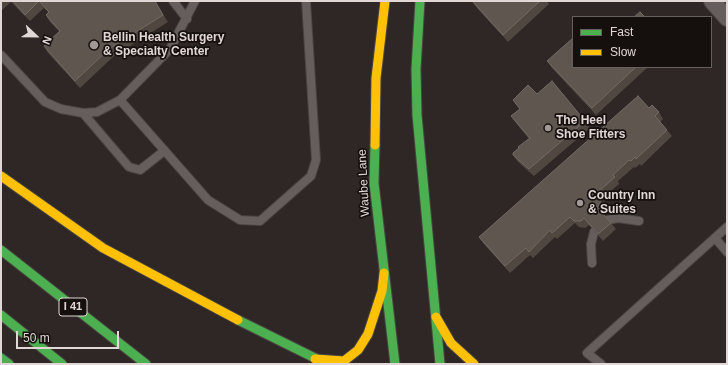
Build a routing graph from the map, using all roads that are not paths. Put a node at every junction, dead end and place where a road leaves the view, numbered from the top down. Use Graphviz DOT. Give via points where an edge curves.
graph roads {
  1 [pos="173,1"];
  2 [pos="195,1"];
  3 [pos="306,1"];
  4 [pos="385,1"];
  5 [pos="420,1"];
  6 [pos="712,1"];
  7 [pos="727,18"];
  8 [pos="187,19"];
  9 [pos="1,55"];
  10 [pos="120,100"];
  11 [pos="83,113"];
  12 [pos="164,151"];
  13 [pos="1,176"];
  14 [pos="608,220"];
  15 [pos="639,221"];
  16 [pos="727,227"];
  17 [pos="594,232"];
  18 [pos="715,238"];
  19 [pos="1,250"];
  20 [pos="727,252"];
  21 [pos="592,263"];
  22 [pos="384,273"];
  23 [pos="1,315"];
  24 [pos="436,317"];
  25 [pos="1,358"];
  26 [pos="315,359"];
  27 [pos="9,364"];
  28 [pos="62,364"];
  29 [pos="146,364"];
  30 [pos="327,364"];
  31 [pos="395,364"];
  32 [pos="440,364"];
  33 [pos="474,364"];
  34 [pos="601,364"];
  1 -- 8 [label="lane"];
  2 -- 8 [label="lane"];
  3 -- 12 [label="lane" via="316,160 311,176 260,221 240,220 208,200"];
  4 -- 22 [label="main road, Waube Lane" via="378,52 373,162 374,198"];
  5 -- 24 [label="main road" via="416,69 417,115"];
  6 -- 7 [label="street"];
  8 -- 10 [label="lane" via="170,49"];
  9 -- 11 [label="lane" via="45,102 61,109"];
  10 -- 11 [label="lane" via="97,112"];
  10 -- 12 [label="lane"];
  11 -- 12 [label="lane" via="129,167 140,170"];
  13 -- 26 [label="main road" via="103,248"];
  14 -- 15 [label="lane" via="618,218"];
  16 -- 18 [label="lane"];
  17 -- 21 [label="lane" via="591,244"];
  18 -- 20 [label="lane"];
  18 -- 34 [label="lane" via="587,353"];
  19 -- 29 [label="main road, I 41"];
  22 -- 26 [label="main road" via="382,291 368,334 358,350 344,360"];
  22 -- 31 [label="main road, Waube Lane"];
  23 -- 28 [label="main road"];
  24 -- 32 [label="main road"];
  24 -- 33 [label="main road" via="451,343"];
  25 -- 27 [label="main road"];
  26 -- 30 [label="main road"];
}
